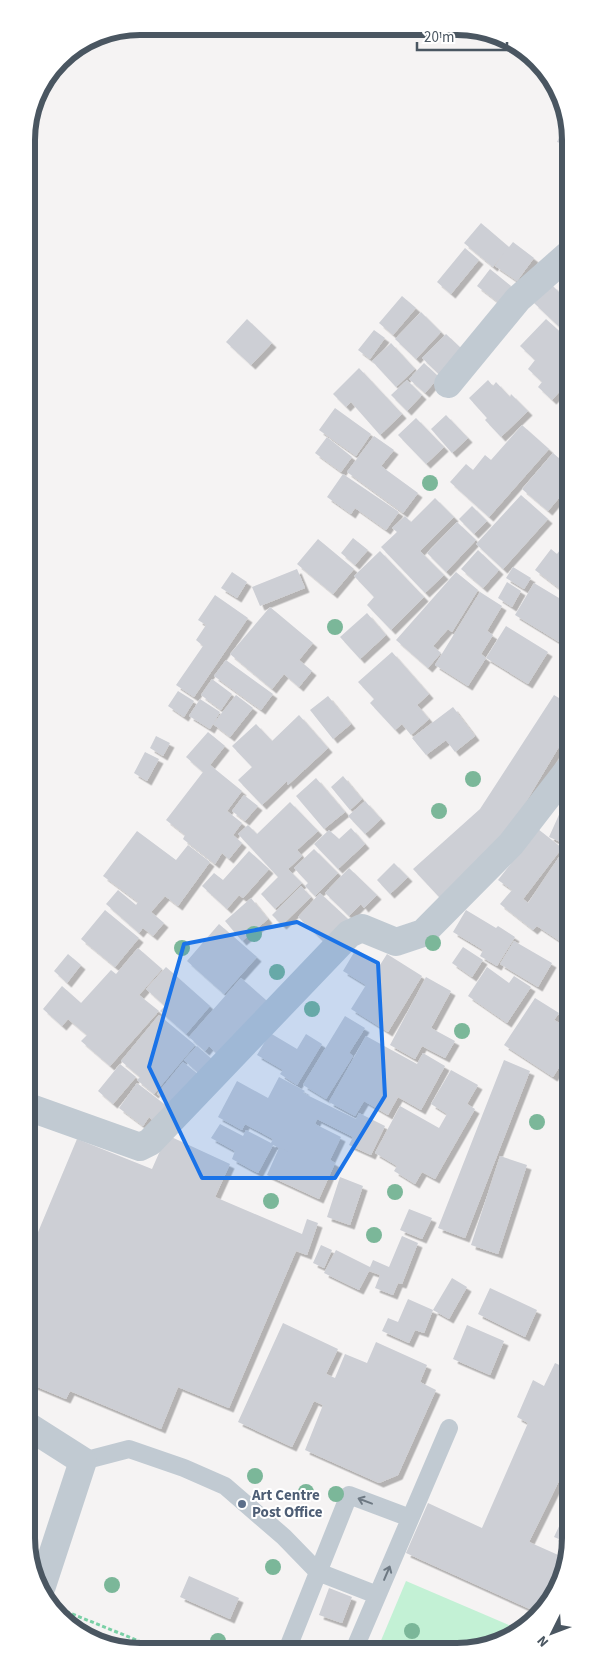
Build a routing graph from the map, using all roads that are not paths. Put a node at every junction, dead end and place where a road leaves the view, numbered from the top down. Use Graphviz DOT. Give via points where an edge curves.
graph roads {
  1 [pos="562,260"];
  2 [pos="448,384"];
  3 [pos="562,778"];
  4 [pos="35,1110"];
  5 [pos="448,1428"];
  6 [pos="35,1431"];
  7 [pos="82,1461"];
  8 [pos="410,1518"];
  9 [pos="318,1572"];
  10 [pos="44,1579"];
  11 [pos="378,1595"];
  12 [pos="290,1643"];
  13 [pos="357,1643"];
  1 -- 2 [label="street" via="518,299"];
  3 -- 4 [label="street" via="511,844 423,933 396,942 362,928 349,934 150,1142 140,1147"];
  5 -- 8 [label="lane"];
  6 -- 7 [label="street"];
  7 -- 9 [label="lane" via="130,1449 225,1486 284,1537"];
  7 -- 10 [label="street"];
  8 -- 9 [label="lane, one-way" via="349,1495"];
  11 -- 8 [label="lane, one-way"];
  9 -- 11 [label="lane"];
  9 -- 12 [label="lane"];
  11 -- 13 [label="lane"];
}
